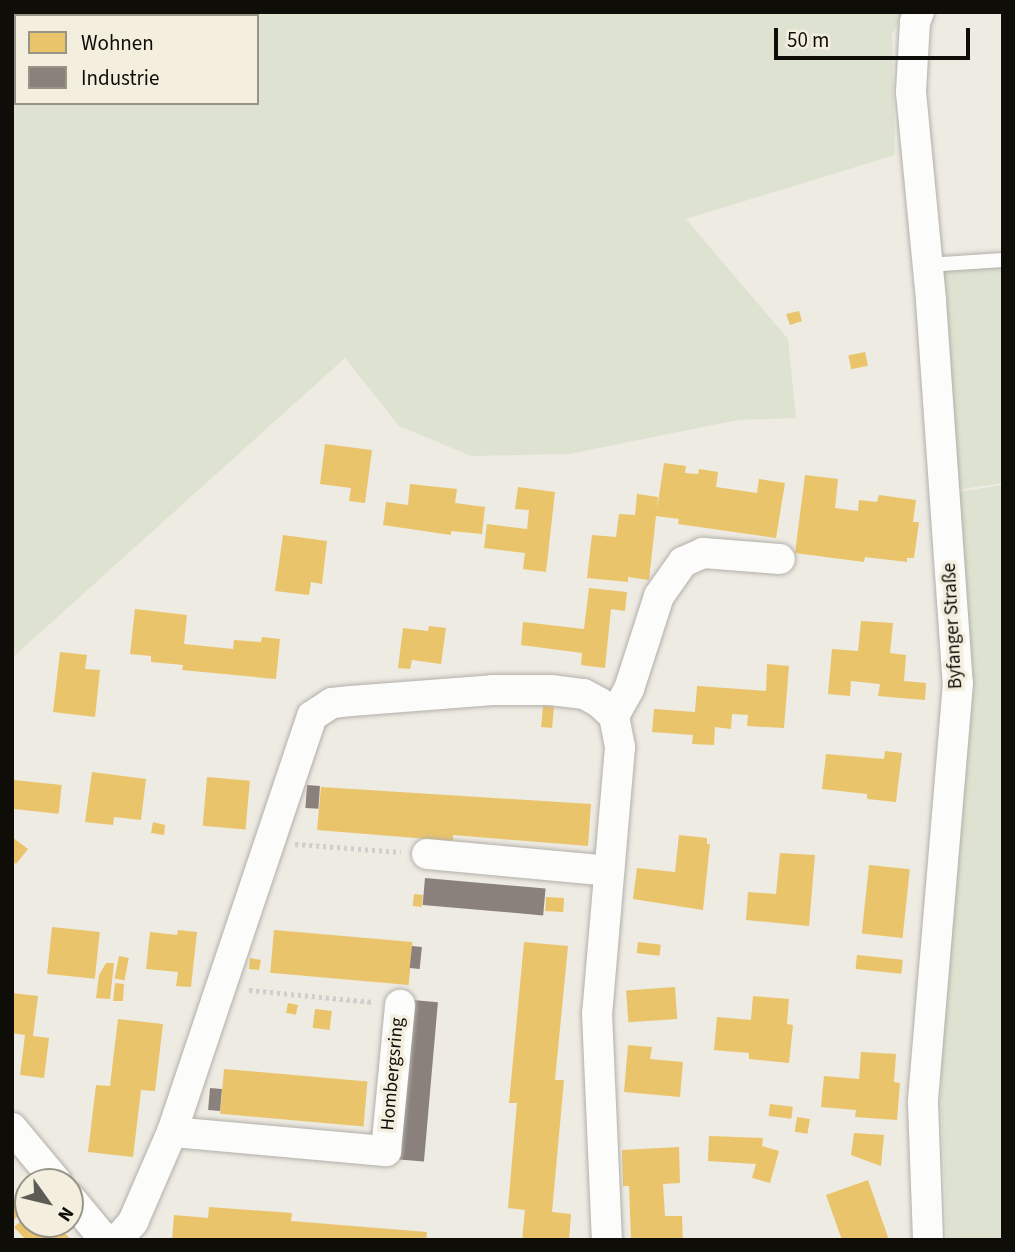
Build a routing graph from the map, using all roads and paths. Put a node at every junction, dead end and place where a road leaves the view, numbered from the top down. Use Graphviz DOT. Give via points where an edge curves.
graph roads {
  1 [pos="919,12"];
  2 [pos="1003,261"];
  3 [pos="927,265"];
  4 [pos="780,559"];
  5 [pos="614,716"];
  6 [pos="270,842"];
  7 [pos="427,854"];
  8 [pos="609,871"];
  9 [pos="220,987"];
  10 [pos="400,1005"];
  11 [pos="12,1128"];
  12 [pos="172,1132"];
  13 [pos="45,1168"];
  14 [pos="84,1214"];
  15 [pos="106,1240"];
  16 [pos="607,1240"];
  17 [pos="928,1240"];
  1 -- 3 [label="street, Byfanger Straße" via="911,92"];
  2 -- 3 [label="lane"];
  3 -- 17 [label="street, Byfanger Straße" via="958,683 923,1102"];
  4 -- 5 [label="street" via="703,553 683,562 659,596 629,689"];
  5 -- 6 [label="street" via="593,698 551,690 332,703 321,708 307,725"];
  5 -- 8 [label="street" via="620,747"];
  6 -- 7 [label="path"];
  6 -- 9 [label="street"];
  7 -- 8 [label="street"];
  8 -- 16 [label="street" via="597,1035"];
  9 -- 10 [label="path, Hombergsring"];
  9 -- 12 [label="street"];
  10 -- 12 [label="street, Hombergsring" via="386,1151"];
  11 -- 13 [label="street"];
  12 -- 15 [label="street" via="133,1222 120,1237"];
  14 -- 15 [label="street"];
}
